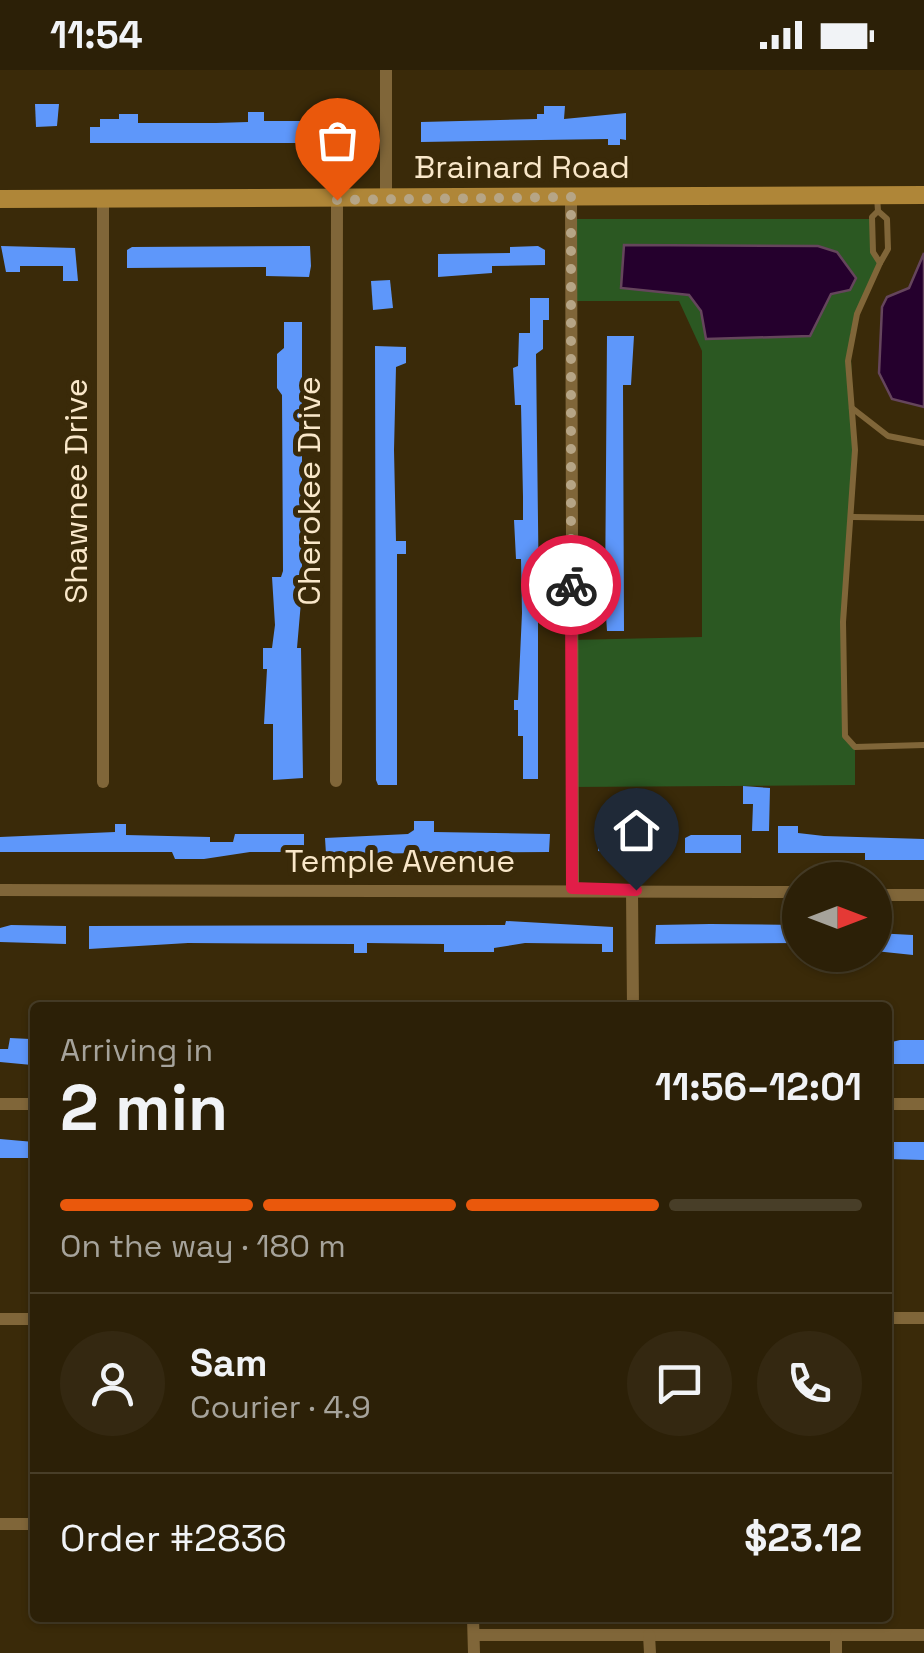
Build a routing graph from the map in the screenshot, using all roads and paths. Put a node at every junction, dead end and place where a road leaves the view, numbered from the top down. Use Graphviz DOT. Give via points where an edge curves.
graph roads {
  1 [pos="386,70"];
  2 [pos="386,196"];
  3 [pos="924,196"];
  4 [pos="571,197"];
  5 [pos="0,199"];
  6 [pos="103,200"];
  7 [pos="337,200"];
  8 [pos="878,203"];
  9 [pos="880,263"];
  10 [pos="852,408"];
  11 [pos="924,443"];
  12 [pos="853,516"];
  13 [pos="924,518"];
  14 [pos="924,745"];
  15 [pos="336,780"];
  16 [pos="103,782"];
  17 [pos="572,888"];
  18 [pos="0,890"];
  19 [pos="632,890"];
  20 [pos="782,892"];
  21 [pos="892,895"];
  22 [pos="924,896"];
  23 [pos="633,1002"];
  24 [pos="0,1104"];
  25 [pos="30,1104"];
  26 [pos="892,1104"];
  27 [pos="924,1104"];
  28 [pos="892,1318"];
  29 [pos="924,1318"];
  30 [pos="0,1319"];
  31 [pos="30,1319"];
  32 [pos="0,1524"];
  33 [pos="30,1524"];
  34 [pos="474,1622"];
  35 [pos="924,1634"];
  36 [pos="474,1635"];
  37 [pos="649,1635"];
  38 [pos="836,1635"];
  39 [pos="474,1653"];
  40 [pos="650,1653"];
  41 [pos="836,1653"];
  1 -- 2 [label="street"];
  2 -- 4 [label="main road, Brainard Road"];
  2 -- 7 [label="main road, Brainard Road"];
  3 -- 8 [label="main road, Brainard Road"];
  4 -- 8 [label="main road, Brainard Road"];
  4 -- 17 [label="street"];
  5 -- 6 [label="main road, Brainard Road"];
  6 -- 7 [label="main road, Brainard Road"];
  6 -- 16 [label="street, Shawnee Drive"];
  7 -- 15 [label="street, Cherokee Drive"];
  8 -- 9 [label="lane" via="873,252"];
  8 -- 9 [label="lane" via="888,219 888,249"];
  9 -- 10 [label="lane" via="850,334"];
  10 -- 11 [label="lane" via="888,436"];
  10 -- 12 [label="lane"];
  12 -- 13 [label="lane"];
  12 -- 14 [label="lane" via="843,622 845,736 854,747"];
  17 -- 18 [label="street, Temple Avenue"];
  17 -- 19 [label="street, Temple Avenue"];
  19 -- 20 [label="street, Temple Avenue"];
  19 -- 23 [label="street"];
  21 -- 22 [label="street"];
  24 -- 25 [label="street"];
  26 -- 27 [label="street"];
  28 -- 29 [label="street"];
  30 -- 31 [label="street"];
  32 -- 33 [label="street"];
  34 -- 36 [label="street"];
  35 -- 38 [label="street"];
  36 -- 37 [label="street"];
  36 -- 39 [label="street"];
  37 -- 38 [label="street"];
  37 -- 40 [label="street"];
  38 -- 41 [label="street"];
}
